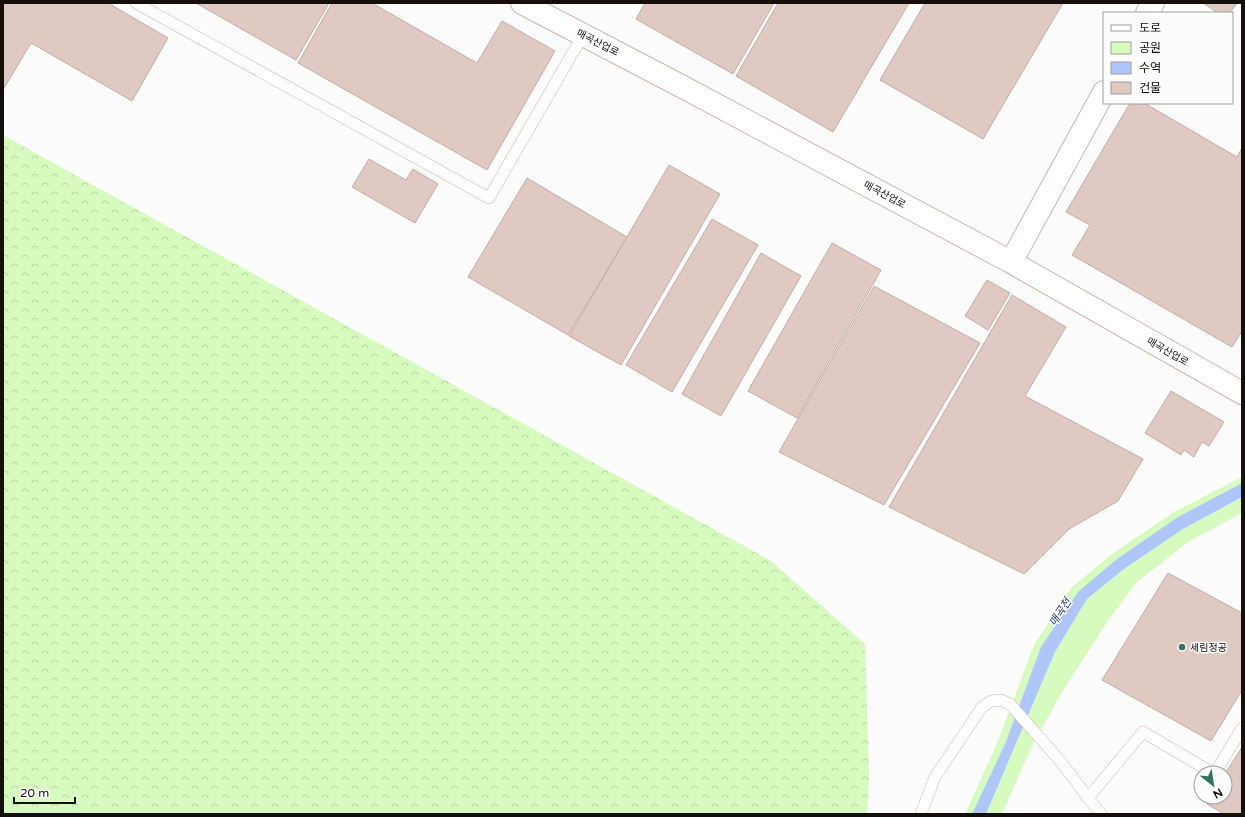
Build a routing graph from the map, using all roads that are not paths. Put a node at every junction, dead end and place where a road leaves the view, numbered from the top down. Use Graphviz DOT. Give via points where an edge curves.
graph roads {
  1 [pos="136,3"];
  2 [pos="522,3"];
  3 [pos="1152,3"];
  4 [pos="1148,12"];
  5 [pos="583,35"];
  6 [pos="1103,94"];
  7 [pos="1012,262"];
  8 [pos="1242,393"];
  9 [pos="1242,728"];
  10 [pos="1200,765"];
  11 [pos="1219,765"];
  12 [pos="1088,798"];
  13 [pos="921,814"];
  14 [pos="1101,814"];
  1 -- 5 [label="lane" via="489,198"];
  2 -- 5 [label="street, 매곡산업로"];
  3 -- 4 [label="street"];
  5 -- 7 [label="street, 매곡산업로"];
  6 -- 7 [label="street"];
  7 -- 8 [label="street, 매곡산업로"];
  9 -- 11 [label="lane"];
  10 -- 12 [label="lane" via="1143,732"];
  12 -- 13 [label="lane" via="1042,740 1010,704 1001,700 991,701 982,707 935,777"];
  12 -- 14 [label="lane"];
}
